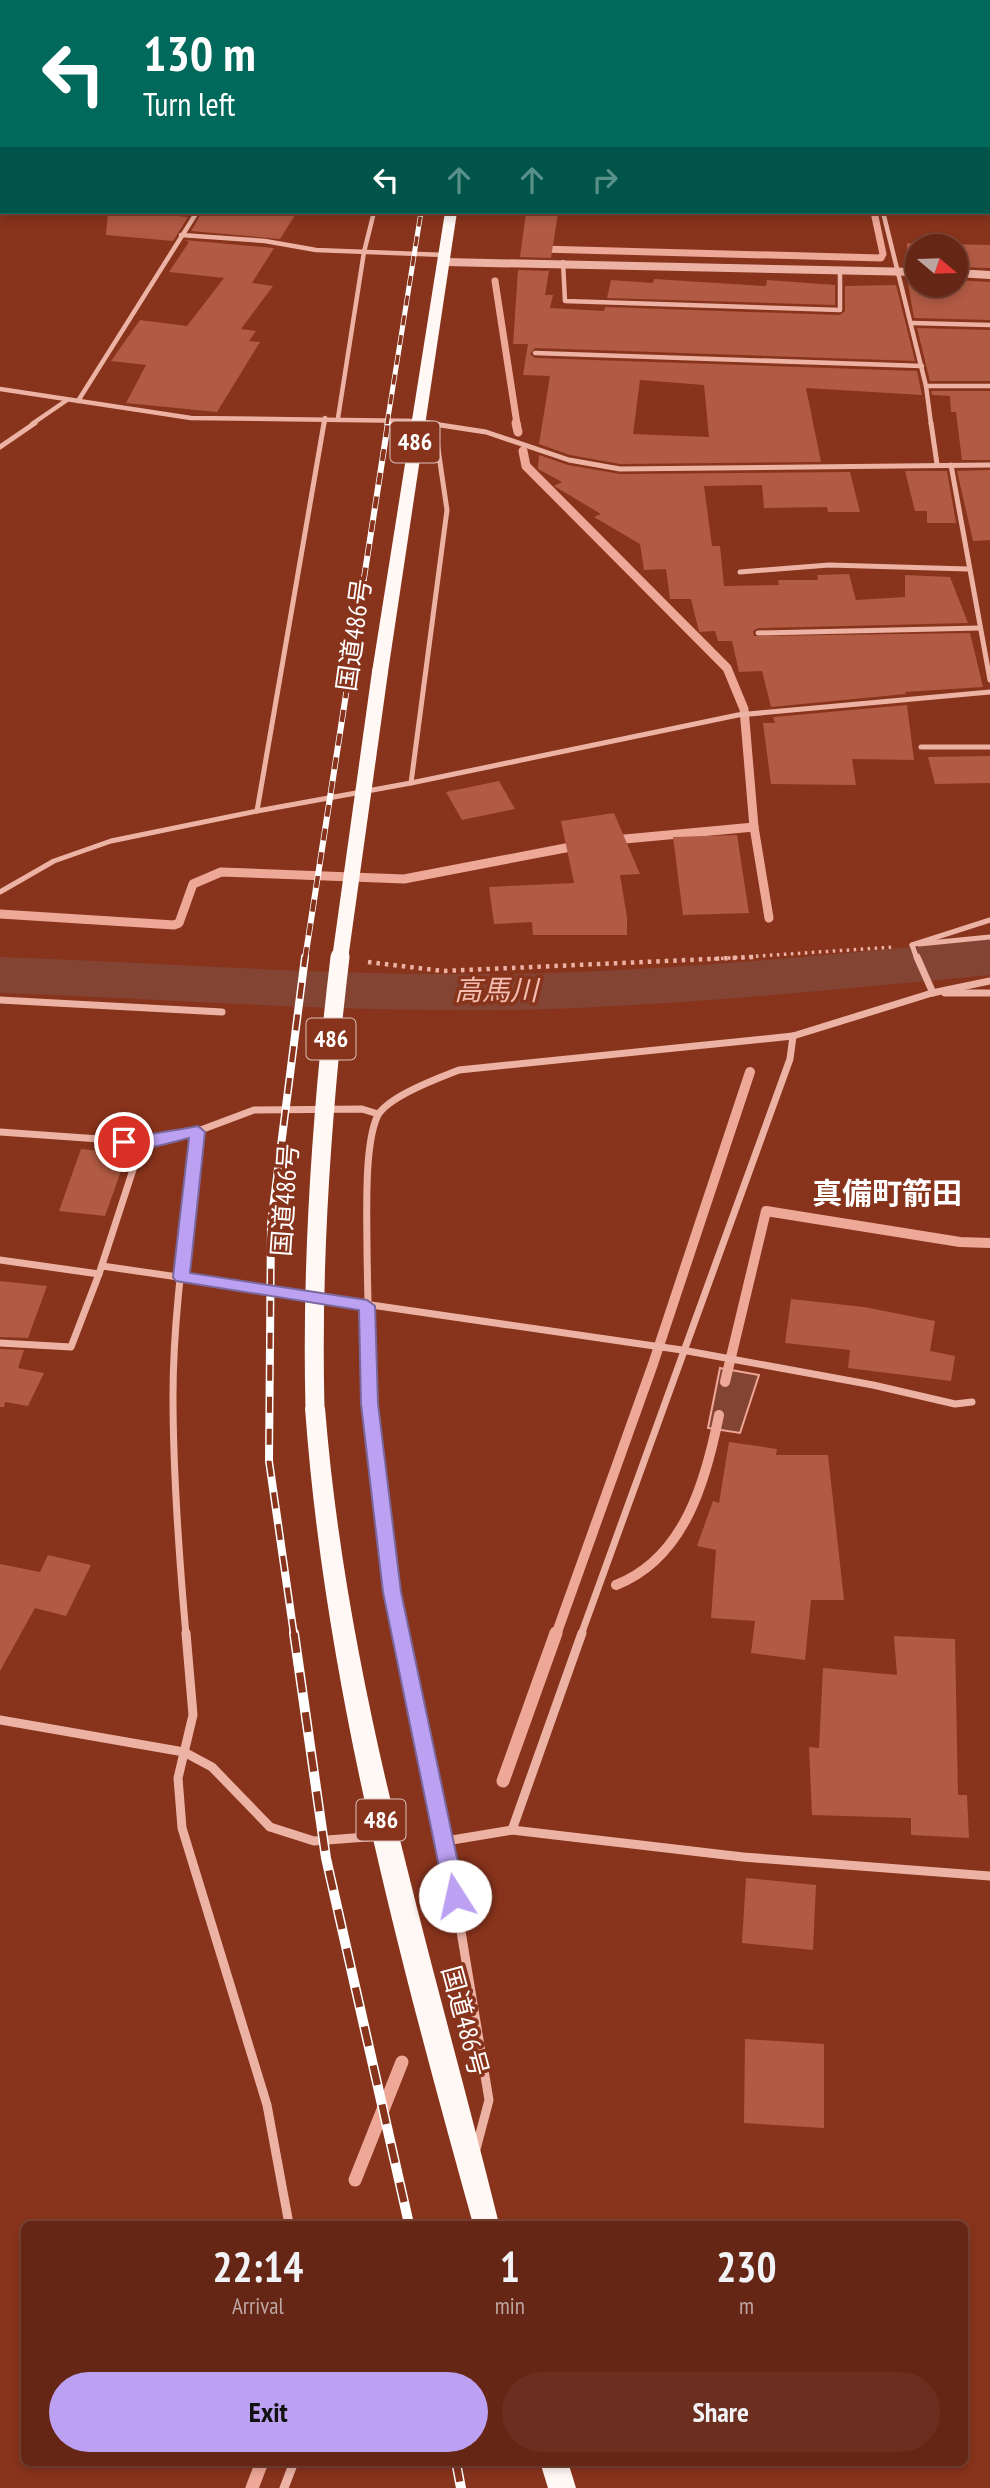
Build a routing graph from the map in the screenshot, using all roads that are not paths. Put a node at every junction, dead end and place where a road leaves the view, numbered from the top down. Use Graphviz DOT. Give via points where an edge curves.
graph roads {
  1 [pos="196,214"];
  2 [pos="374,214"];
  3 [pos="450,214"];
  4 [pos="884,214"];
  5 [pos="181,235"];
  6 [pos="364,252"];
  7 [pos="445,258"];
  8 [pos="564,262"];
  9 [pos="840,269"];
  10 [pos="899,271"];
  11 [pos="905,271"];
  12 [pos="968,274"];
  13 [pos="990,275"];
  14 [pos="912,323"];
  15 [pos="990,325"];
  16 [pos="535,353"];
  17 [pos="922,366"];
  18 [pos="926,386"];
  19 [pos="990,386"];
  20 [pos="0,389"];
  21 [pos="67,400"];
  22 [pos="78,401"];
  23 [pos="325,418"];
  24 [pos="338,418"];
  25 [pos="418,421"];
  26 [pos="0,447"];
  27 [pos="937,464"];
  28 [pos="951,465"];
  29 [pos="990,465"];
  30 [pos="968,569"];
  31 [pos="740,572"];
  32 [pos="980,628"];
  33 [pos="758,633"];
  34 [pos="990,680"];
  35 [pos="990,692"];
  36 [pos="921,747"];
  37 [pos="990,747"];
  38 [pos="411,783"];
  39 [pos="257,811"];
  40 [pos="0,892"];
  41 [pos="990,920"];
  42 [pos="990,937"];
  43 [pos="912,945"];
  44 [pos="990,981"];
  45 [pos="932,993"];
  46 [pos="990,993"];
  47 [pos="0,1000"];
  48 [pos="222,1012"];
  49 [pos="793,1036"];
  50 [pos="378,1114"];
  51 [pos="0,1132"];
  52 [pos="198,1132"];
  53 [pos="142,1142"];
  54 [pos="0,1260"];
  55 [pos="101,1270"];
  56 [pos="181,1277"];
  57 [pos="367,1306"];
  58 [pos="0,1343"];
  59 [pos="682,1350"];
  60 [pos="972,1402"];
  61 [pos="0,1720"];
  62 [pos="184,1752"];
  63 [pos="512,1830"];
  64 [pos="384,1835"];
  65 [pos="446,1841"];
  66 [pos="990,1876"];
  67 [pos="471,2167"];
  68 [pos="288,2221"];
  69 [pos="485,2221"];
  70 [pos="292,2466"];
  71 [pos="555,2466"];
  72 [pos="284,2488"];
  73 [pos="562,2488"];
  1 -- 5 [label="street"];
  2 -- 6 [label="street"];
  3 -- 7 [label="highway, 国道486号 / 486"];
  4 -- 10 [label="street"];
  5 -- 6 [label="street"];
  5 -- 22 [label="street"];
  6 -- 7 [label="street"];
  6 -- 24 [label="street"];
  7 -- 8 [label="street"];
  7 -- 25 [label="highway, 国道486号 / 486"];
  8 -- 9 [label="street"];
  8 -- 9 [label="street" via="565,301 840,310"];
  9 -- 10 [label="street"];
  10 -- 11 [label="street"];
  10 -- 14 [label="street"];
  12 -- 13 [label="street"];
  14 -- 15 [label="street"];
  14 -- 17 [label="street"];
  16 -- 17 [label="street"];
  17 -- 18 [label="street"];
  18 -- 19 [label="street"];
  18 -- 27 [label="street"];
  20 -- 21 [label="street"];
  21 -- 22 [label="street"];
  21 -- 26 [label="street"];
  22 -- 23 [label="street" via="191,418"];
  23 -- 24 [label="street"];
  23 -- 39 [label="street"];
  24 -- 25 [label="street"];
  25 -- 27 [label="street" via="486,432 569,460 620,469"];
  25 -- 38 [label="street" via="437,442 447,510"];
  25 -- 64 [label="highway, 国道486号 / 486, bridge" via="380,672 319,1148 313,1242 311,1346 330,1576"];
  27 -- 28 [label="street"];
  28 -- 29 [label="street"];
  28 -- 30 [label="street"];
  30 -- 31 [label="street" via="829,565"];
  30 -- 32 [label="street"];
  32 -- 33 [label="street"];
  32 -- 34 [label="street"];
  35 -- 38 [label="street" via="738,715"];
  36 -- 37 [label="street"];
  38 -- 39 [label="street"];
  39 -- 40 [label="street" via="111,841 54,861"];
  41 -- 43 [label="street"];
  42 -- 43 [label="street"];
  43 -- 45 [label="street"];
  44 -- 45 [label="street"];
  45 -- 46 [label="street"];
  45 -- 49 [label="street"];
  47 -- 48 [label="street"];
  49 -- 50 [label="street" via="459,1070 413,1088"];
  49 -- 59 [label="street" via="790,1059"];
  50 -- 52 [label="street" via="362,1109 254,1110"];
  50 -- 57 [label="street" via="367,1204"];
  51 -- 53 [label="street"];
  52 -- 53 [label="street"];
  52 -- 56 [label="street"];
  53 -- 55 [label="street"];
  54 -- 55 [label="street"];
  55 -- 56 [label="street"];
  55 -- 58 [label="street" via="71,1347"];
  56 -- 57 [label="street"];
  56 -- 62 [label="street" via="174,1432 193,1715"];
  57 -- 59 [label="street"];
  57 -- 65 [label="street" via="369,1404 396,1619"];
  59 -- 60 [label="street" via="955,1404"];
  59 -- 63 [label="street"];
  61 -- 62 [label="street"];
  62 -- 64 [label="street" via="212,1767 270,1827 314,1841"];
  62 -- 68 [label="street" via="178,1778 182,1828 267,2105"];
  63 -- 65 [label="street"];
  63 -- 66 [label="street" via="743,1857"];
  64 -- 67 [label="highway, 国道486号 / 486"];
  65 -- 67 [label="street" via="489,2100"];
  67 -- 69 [label="highway, 国道486号 / 486"];
  70 -- 72 [label="street"];
  71 -- 73 [label="highway"];
}
